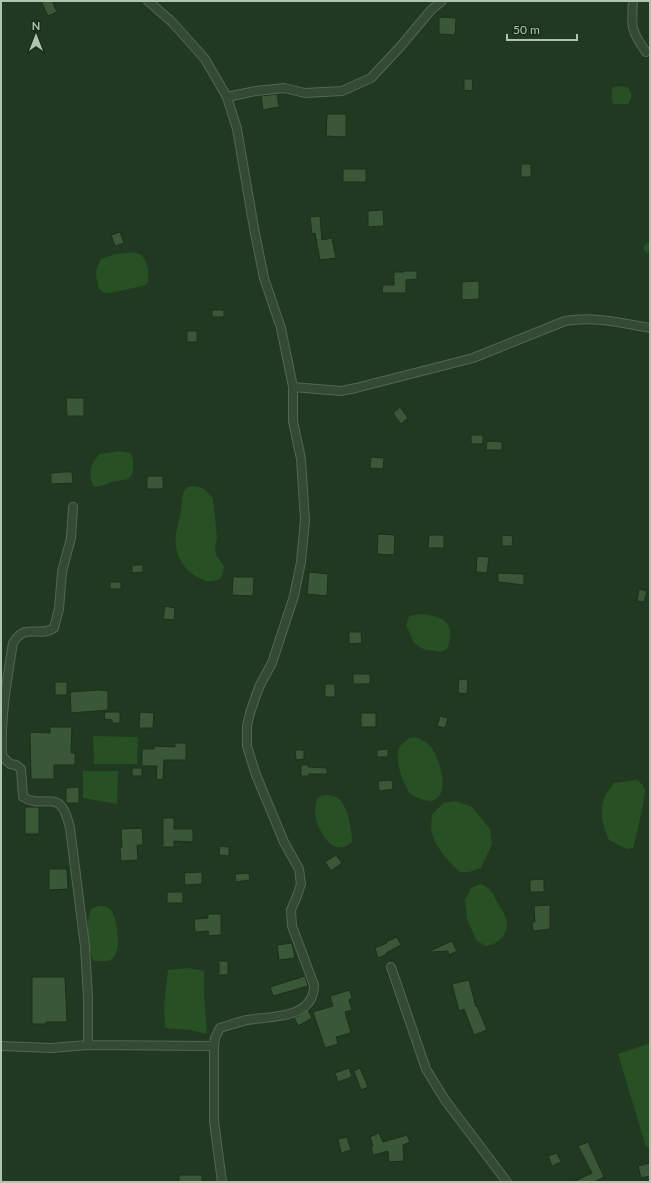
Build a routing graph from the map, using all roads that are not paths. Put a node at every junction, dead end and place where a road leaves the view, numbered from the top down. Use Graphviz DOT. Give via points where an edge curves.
graph roads {
  1 [pos="148,1"];
  2 [pos="442,1"];
  3 [pos="633,1"];
  4 [pos="646,52"];
  5 [pos="227,97"];
  6 [pos="650,328"];
  7 [pos="293,387"];
  8 [pos="73,507"];
  9 [pos="391,967"];
  10 [pos="88,1045"];
  11 [pos="1,1046"];
  12 [pos="214,1046"];
  13 [pos="222,1182"];
  14 [pos="507,1182"];
  1 -- 5 [label="street" via="172,22 205,60"];
  2 -- 5 [label="street" via="371,78 354,86 342,91 305,93 284,88"];
  3 -- 4 [label="street" via="633,30"];
  5 -- 7 [label="street" via="237,129 264,278 281,328"];
  6 -- 7 [label="street" via="609,320 565,321 473,358 356,388 341,391"];
  7 -- 12 [label="street" via="293,421 301,459 305,520 301,562 294,596 272,663 258,687 250,713 247,746 256,776 298,869 301,884 291,910 292,926 314,984 314,993 309,1002 291,1014 245,1020 220,1028"];
  8 -- 10 [label="street" via="56,622 50,631 29,631 20,634 13,643 1,740 2,756 10,764 21,769 24,797 30,801 54,801 62,806 66,813 85,946"];
  9 -- 14 [label="street" via="426,1069 445,1100"];
  10 -- 11 [label="street" via="51,1048"];
  10 -- 12 [label="street"];
  12 -- 13 [label="street" via="214,1120"];
}
